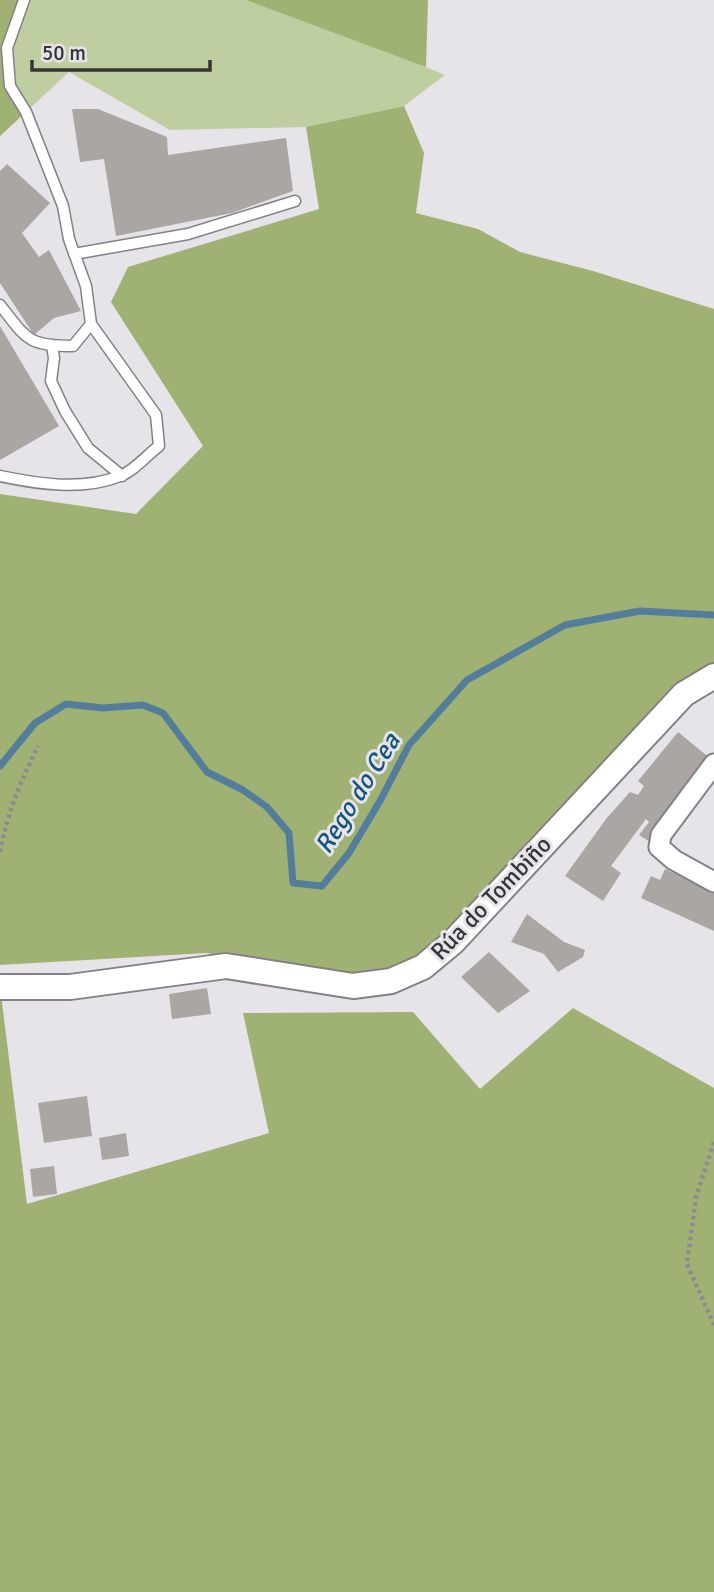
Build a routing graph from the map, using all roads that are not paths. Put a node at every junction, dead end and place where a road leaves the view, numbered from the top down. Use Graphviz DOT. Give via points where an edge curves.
graph roads {
  1 [pos="24,0"];
  2 [pos="295,201"];
  3 [pos="74,254"];
  4 [pos="0,305"];
  5 [pos="91,324"];
  6 [pos="52,346"];
  7 [pos="0,476"];
  8 [pos="122,476"];
  9 [pos="714,676"];
  10 [pos="714,764"];
  11 [pos="714,883"];
  12 [pos="0,987"];
  1 -- 3 [label="lane" via="8,48 10,86 26,112 52,176"];
  2 -- 3 [label="lane" via="188,234"];
  3 -- 5 [label="lane" via="86,286"];
  4 -- 6 [label="lane" via="27,339"];
  5 -- 6 [label="lane" via="73,346"];
  5 -- 8 [label="lane" via="156,415 159,446"];
  6 -- 8 [label="lane" via="51,381 65,411 88,448"];
  7 -- 8 [label="lane" via="36,484 90,484"];
  9 -- 12 [label="street, Rúa do Tombiño" via="684,694 453,942 423,967 391,981 352,986 226,966 70,987"];
  10 -- 11 [label="street" via="661,835 659,847"];
}
